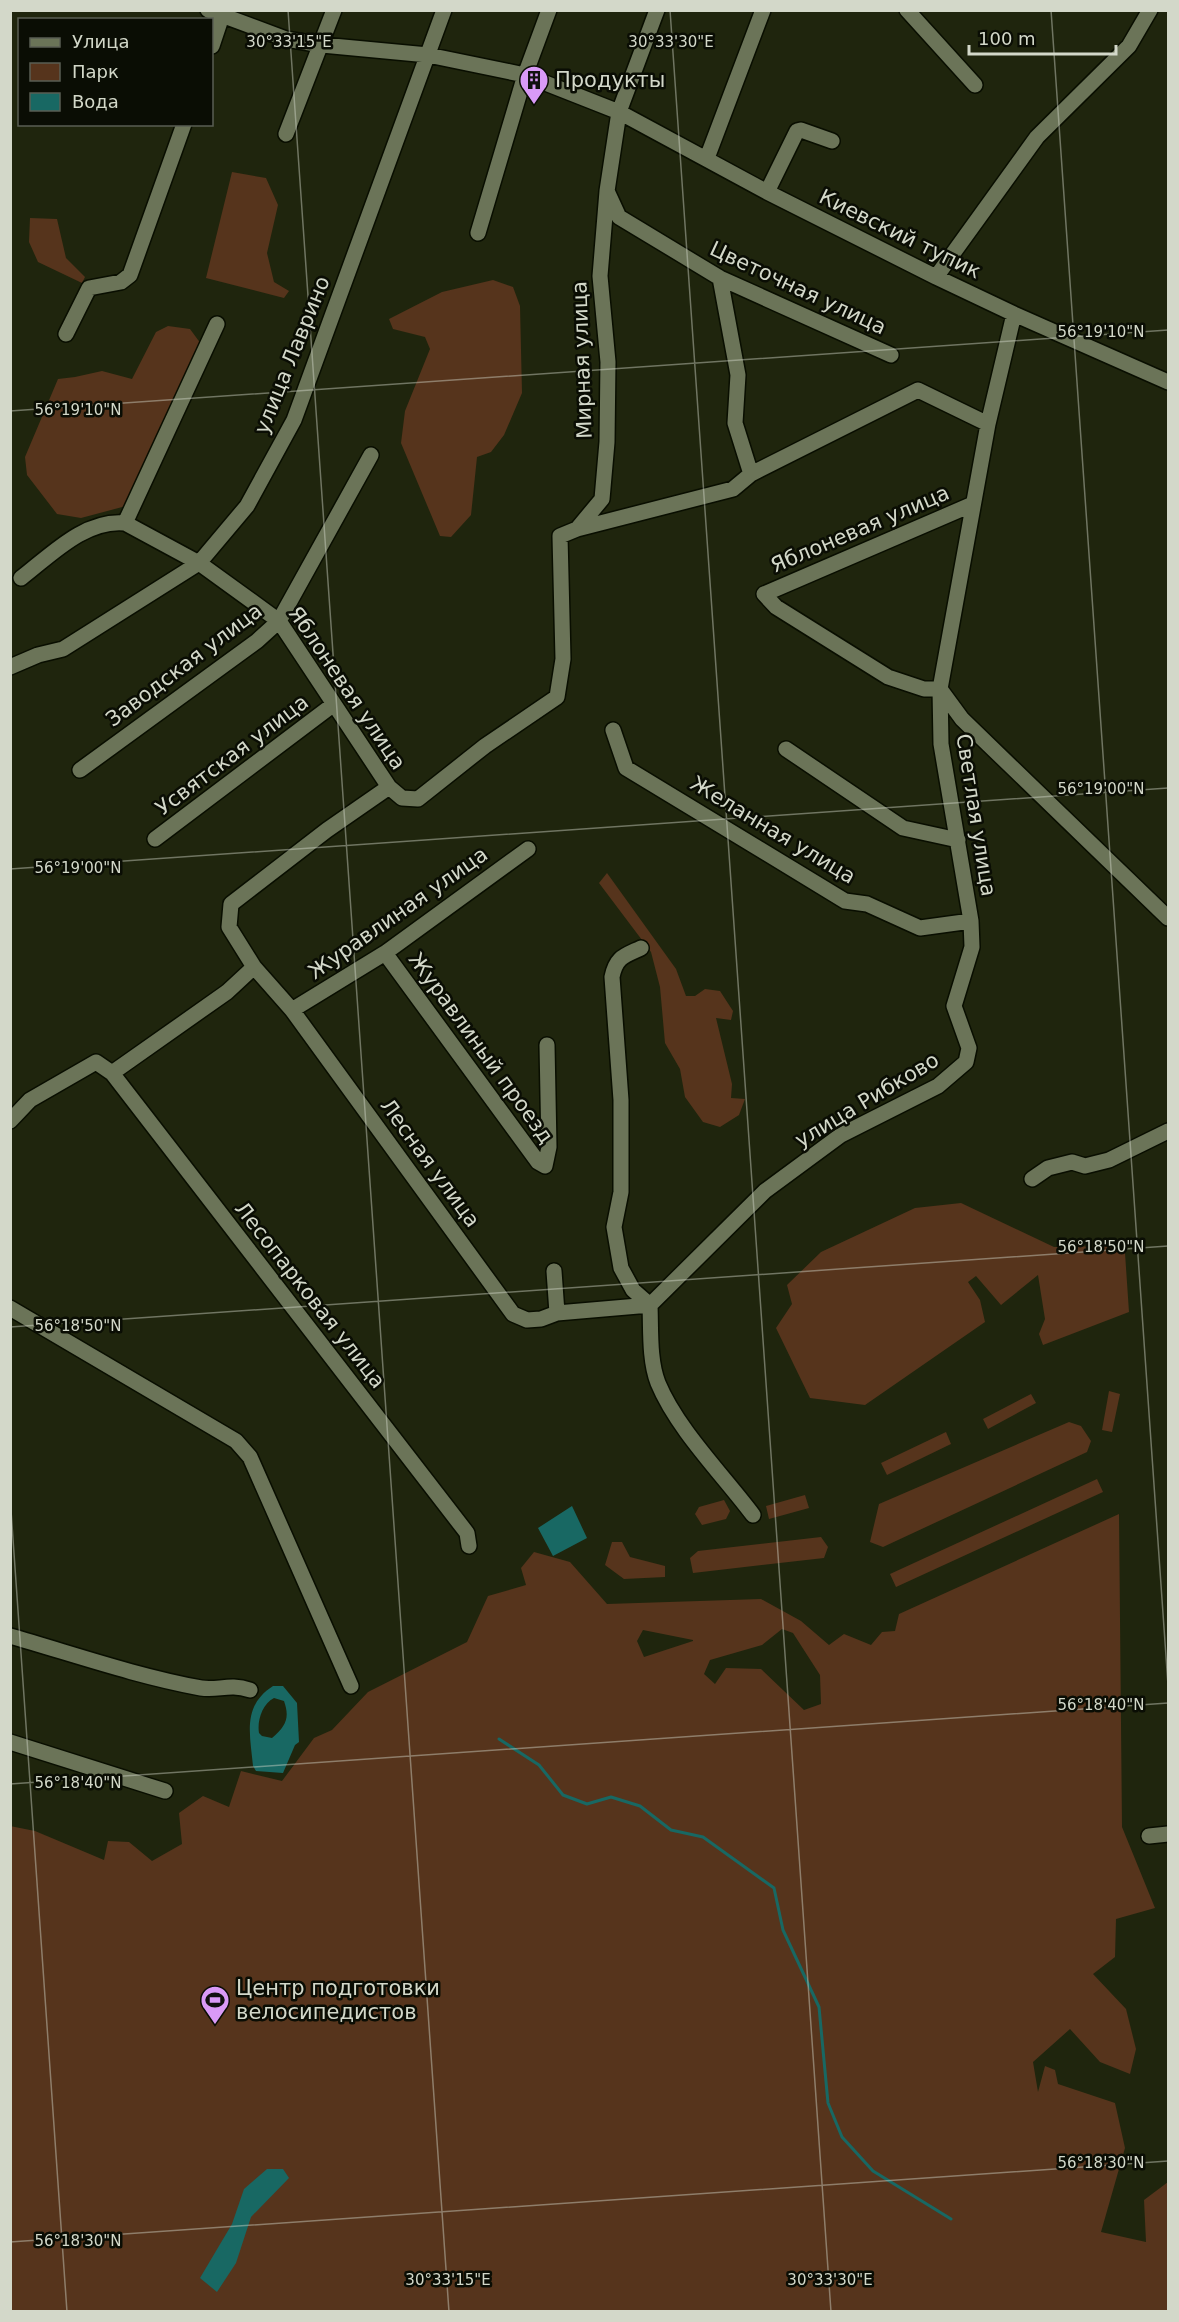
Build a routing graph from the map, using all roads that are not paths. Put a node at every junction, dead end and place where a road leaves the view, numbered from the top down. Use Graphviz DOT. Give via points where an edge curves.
graph roads {
  1 [pos="334,10"];
  2 [pos="444,10"];
  3 [pos="549,10"];
  4 [pos="657,10"];
  5 [pos="763,10"];
  6 [pos="907,10"];
  7 [pos="1150,10"];
  8 [pos="218,12"];
  9 [pos="213,40"];
  10 [pos="322,45"];
  11 [pos="428,55"];
  12 [pos="525,75"];
  13 [pos="975,85"];
  14 [pos="619,112"];
  15 [pos="183,126"];
  16 [pos="286,134"];
  17 [pos="832,141"];
  18 [pos="707,158"];
  19 [pos="607,191"];
  20 [pos="767,192"];
  21 [pos="478,233"];
  22 [pos="936,276"];
  23 [pos="720,278"];
  24 [pos="1017,315"];
  25 [pos="217,324"];
  26 [pos="66,334"];
  27 [pos="891,355"];
  28 [pos="1168,382"];
  29 [pos="988,424"];
  30 [pos="371,455"];
  31 [pos="751,474"];
  32 [pos="973,504"];
  33 [pos="125,523"];
  34 [pos="577,529"];
  35 [pos="199,563"];
  36 [pos="21,578"];
  37 [pos="279,621"];
  38 [pos="10,667"];
  39 [pos="940,689"];
  40 [pos="557,697"];
  41 [pos="334,704"];
  42 [pos="613,729"];
  43 [pos="786,749"];
  44 [pos="80,770"];
  45 [pos="389,787"];
  46 [pos="155,839"];
  47 [pos="958,840"];
  48 [pos="528,849"];
  49 [pos="1168,918"];
  50 [pos="971,921"];
  51 [pos="972,947"];
  52 [pos="641,948"];
  53 [pos="385,953"];
  54 [pos="254,967"];
  55 [pos="292,1010"];
  56 [pos="547,1045"];
  57 [pos="112,1073"];
  58 [pos="10,1121"];
  59 [pos="1168,1131"];
  60 [pos="1032,1179"];
  61 [pos="555,1271"];
  62 [pos="650,1305"];
  63 [pos="10,1308"];
  64 [pos="557,1313"];
  65 [pos="753,1515"];
  66 [pos="469,1546"];
  67 [pos="10,1636"];
  68 [pos="351,1686"];
  69 [pos="250,1690"];
  70 [pos="10,1742"];
  71 [pos="165,1791"];
  72 [pos="1168,1834"];
  73 [pos="1149,1836"];
  1 -- 10 [label="street"];
  2 -- 11 [label="street, улица Лаврино"];
  3 -- 12 [label="street"];
  4 -- 14 [label="street, Мирная улица"];
  5 -- 18 [label="street"];
  6 -- 13 [label="street"];
  7 -- 22 [label="street" via="1129,46 1037,137"];
  8 -- 9 [label="street"];
  8 -- 10 [label="street, Киевский тупик" via="286,39"];
  10 -- 11 [label="street, Киевский тупик"];
  10 -- 16 [label="street"];
  11 -- 12 [label="street, Киевский тупик"];
  11 -- 35 [label="street, улица Лаврино" via="294,420 247,506"];
  12 -- 14 [label="street, Киевский тупик"];
  12 -- 21 [label="street"];
  14 -- 18 [label="street, Киевский тупик"];
  14 -- 19 [label="street, Мирная улица"];
  15 -- 26 [label="street" via="130,275 121,282 89,288"];
  17 -- 20 [label="street" via="797,131"];
  18 -- 20 [label="street, Киевский тупик"];
  19 -- 23 [label="street, Цветочная улица" via="619,217"];
  19 -- 34 [label="street, Мирная улица" via="600,276 608,362 602,499"];
  20 -- 22 [label="street, Киевский тупик"];
  22 -- 24 [label="street, Киевский тупик"];
  23 -- 27 [label="street, Цветочная улица"];
  23 -- 31 [label="street" via="738,375 735,423"];
  24 -- 28 [label="street, Киевский тупик"];
  24 -- 29 [label="street, Светлая улица"];
  25 -- 33 [label="street"];
  29 -- 31 [label="street" via="918,390"];
  29 -- 32 [label="street, Светлая улица"];
  30 -- 37 [label="street, Заводская улица"];
  31 -- 34 [label="street" via="733,489"];
  32 -- 39 [label="street, Светлая улица"];
  32 -- 39 [label="street, Яблоневая улица" via="764,594 776,607 888,677 924,689"];
  33 -- 35 [label="street, Яблоневая улица"];
  33 -- 36 [label="street" via="110,522 80,533"];
  34 -- 40 [label="street, Мирная улица" via="560,536 563,659"];
  35 -- 37 [label="street, Яблоневая улица"];
  35 -- 38 [label="street, улица Лаврино" via="63,649"];
  37 -- 41 [label="street, Яблоневая улица"];
  37 -- 44 [label="street, Заводская улица"];
  39 -- 47 [label="street, Светлая улица" via="941,744"];
  39 -- 49 [label="street" via="962,719"];
  40 -- 45 [label="street, Яблоневая улица" via="485,746 418,799 402,798"];
  41 -- 45 [label="street, Яблоневая улица"];
  41 -- 46 [label="street, Усвятская улица"];
  42 -- 50 [label="street, Желанная улица" via="626,768 845,901 867,904 920,928"];
  43 -- 47 [label="street" via="903,828"];
  45 -- 54 [label="street, Лесная улица" via="231,904 229,927"];
  47 -- 50 [label="street, Светлая улица"];
  48 -- 53 [label="street, Журавлиная улица"];
  50 -- 51 [label="street, Светлая улица"];
  51 -- 62 [label="street, улица Рибково" via="954,1006 969,1048 966,1062 938,1086 841,1135 765,1191"];
  52 -- 62 [label="street" via="621,958 614,965 612,977 621,1100 621,1192 614,1227 621,1268 633,1290"];
  53 -- 55 [label="street, Журавлиная улица"];
  53 -- 56 [label="street, Журавлиный проезд" via="538,1162 545,1166 549,1147"];
  54 -- 55 [label="street, Лесная улица"];
  54 -- 57 [label="street" via="227,992"];
  55 -- 64 [label="street, Лесная улица" via="513,1314 527,1320"];
  57 -- 58 [label="street" via="96,1062 30,1100"];
  57 -- 66 [label="street, Лесопарковая улица" via="467,1533"];
  59 -- 60 [label="street" via="1095,1165 1072,1162 1048,1168"];
  61 -- 64 [label="street"];
  62 -- 64 [label="street, Лесная улица"];
  62 -- 65 [label="street" via="658,1382 694,1442"];
  63 -- 68 [label="street" via="236,1441 250,1457"];
  67 -- 69 [label="street" via="204,1689 237,1686"];
  70 -- 71 [label="street"];
  72 -- 73 [label="street"];
}
